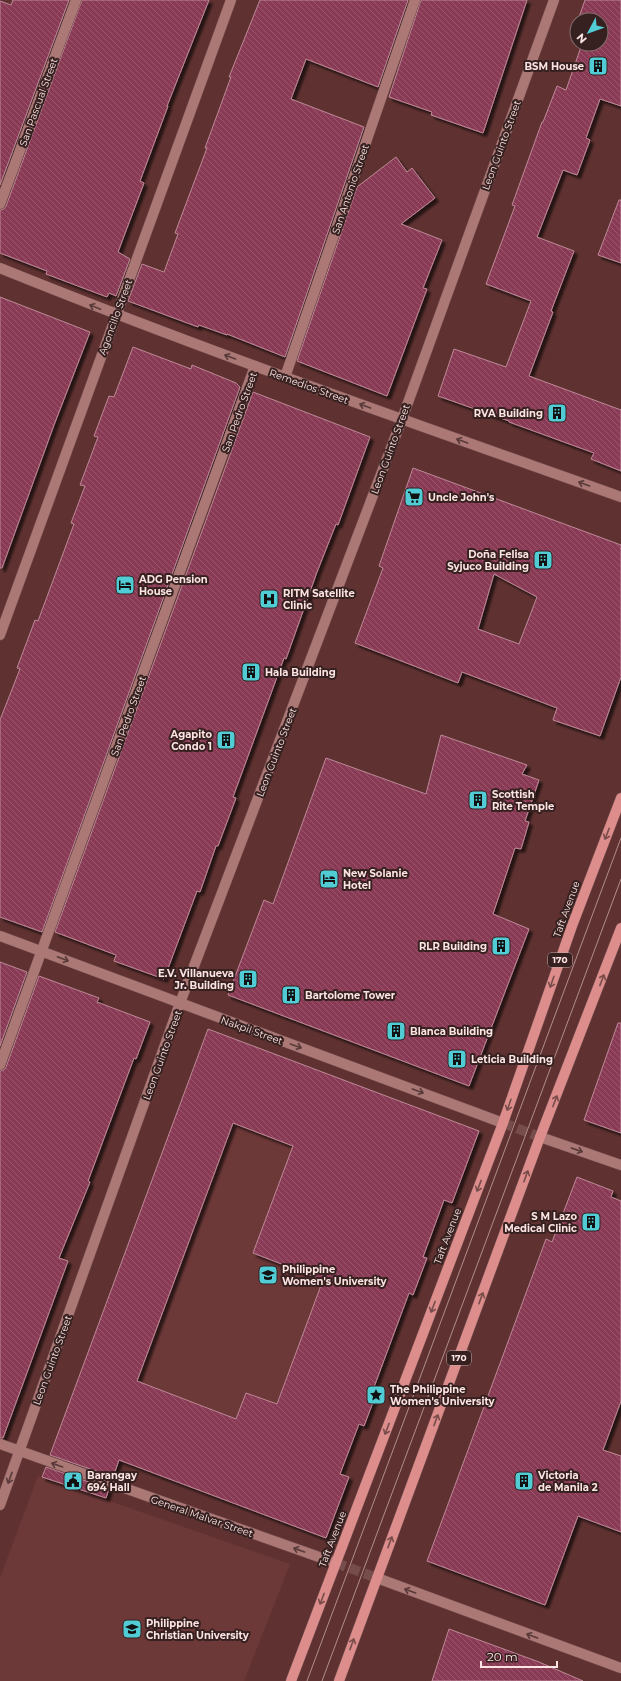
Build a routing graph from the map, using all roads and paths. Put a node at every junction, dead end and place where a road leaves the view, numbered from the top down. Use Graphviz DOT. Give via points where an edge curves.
graph roads {
  1 [pos="76,0"];
  2 [pos="231,0"];
  3 [pos="415,0"];
  4 [pos="554,0"];
  5 [pos="0,204"];
  6 [pos="0,268"];
  7 [pos="116,315"];
  8 [pos="255,366"];
  9 [pos="285,377"];
  10 [pos="402,419"];
  11 [pos="621,497"];
  12 [pos="0,635"];
  13 [pos="621,798"];
  14 [pos="621,928"];
  15 [pos="0,936"];
  16 [pos="42,952"];
  17 [pos="180,1003"];
  18 [pos="0,1065"];
  19 [pos="503,1123"];
  20 [pos="540,1137"];
  21 [pos="621,1165"];
  22 [pos="0,1444"];
  23 [pos="20,1452"];
  24 [pos="0,1505"];
  25 [pos="336,1563"];
  26 [pos="377,1578"];
  27 [pos="621,1668"];
  28 [pos="291,1681"];
  29 [pos="339,1681"];
  1 -- 5 [label="street, San Pascual Street"];
  2 -- 7 [label="street, Agoncillo Street"];
  3 -- 9 [label="street, San Antonio Street"];
  4 -- 10 [label="street, Leon Guinto Street"];
  7 -- 6 [label="street, Remedios Street, one-way"];
  8 -- 7 [label="street, Remedios Street, one-way"];
  7 -- 12 [label="street, Agoncillo Street"];
  8 -- 9 [label="street, Remedios Street"];
  8 -- 16 [label="street, San Pedro Street"];
  10 -- 9 [label="street, Remedios Street, one-way"];
  11 -- 10 [label="street, Remedios Street, one-way"];
  10 -- 17 [label="street, Leon Guinto Street"];
  13 -- 19 [label="main road, Taft Avenue / 170, one-way" via="572,926"];
  20 -- 14 [label="main road, 170, one-way"];
  15 -- 16 [label="street, Nakpil Street"];
  16 -- 17 [label="street, Nakpil Street, one-way"];
  16 -- 18 [label="street, San Pedro Street"];
  17 -- 19 [label="street, Nakpil Street, one-way"];
  17 -- 23 [label="street, Leon Guinto Street"];
  19 -- 25 [label="main road, Taft Avenue / 170, one-way"];
  20 -- 21 [label="street, one-way"];
  26 -- 20 [label="main road, 170, one-way"];
  22 -- 23 [label="street, General Malvar Street"];
  23 -- 24 [label="street, Leon Guinto Street, one-way"];
  25 -- 23 [label="street, General Malvar Street, one-way"];
  25 -- 28 [label="main road, Taft Avenue / 170, one-way"];
  27 -- 26 [label="street, one-way"];
  29 -- 26 [label="main road, 170, one-way"];
}
